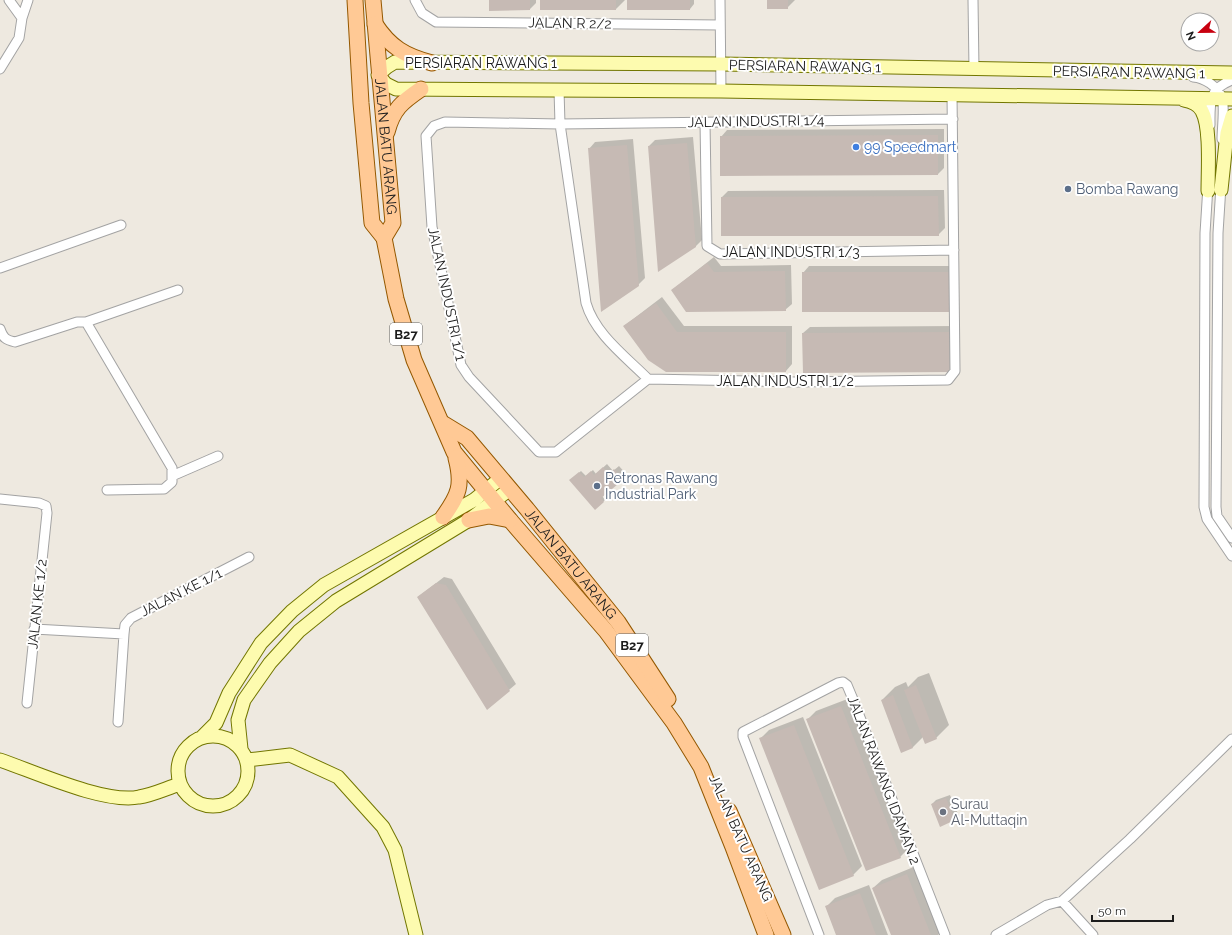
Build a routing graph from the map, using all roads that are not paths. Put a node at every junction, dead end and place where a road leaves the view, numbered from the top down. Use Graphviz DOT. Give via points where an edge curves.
graph roads {
  1 [pos="9,0"];
  2 [pos="28,0"];
  3 [pos="354,0"];
  4 [pos="372,0"];
  5 [pos="415,0"];
  6 [pos="720,0"];
  7 [pos="973,0"];
  8 [pos="22,18"];
  9 [pos="374,23"];
  10 [pos="720,25"];
  11 [pos="358,51"];
  12 [pos="432,63"];
  13 [pos="721,64"];
  14 [pos="0,68"];
  15 [pos="974,69"];
  16 [pos="1115,71"];
  17 [pos="1232,73"];
  18 [pos="378,75"];
  19 [pos="1232,80"];
  20 [pos="421,89"];
  21 [pos="560,90"];
  22 [pos="721,91"];
  23 [pos="952,94"];
  24 [pos="1220,96"];
  25 [pos="1176,98"];
  26 [pos="361,103"];
  27 [pos="1232,116"];
  28 [pos="952,119"];
  29 [pos="705,122"];
  30 [pos="560,124"];
  31 [pos="385,138"];
  32 [pos="1214,191"];
  33 [pos="121,225"];
  34 [pos="384,238"];
  35 [pos="954,250"];
  36 [pos="0,268"];
  37 [pos="178,290"];
  38 [pos="86,322"];
  39 [pos="0,330"];
  40 [pos="648,379"];
  41 [pos="444,424"];
  42 [pos="454,452"];
  43 [pos="218,456"];
  44 [pos="172,476"];
  45 [pos="506,483"];
  46 [pos="107,490"];
  47 [pos="490,496"];
  48 [pos="0,499"];
  49 [pos="443,517"];
  50 [pos="469,520"];
  51 [pos="510,520"];
  52 [pos="1232,538"];
  53 [pos="1232,556"];
  54 [pos="249,557"];
  55 [pos="34,629"];
  56 [pos="124,634"];
  57 [pos="27,703"];
  58 [pos="118,722"];
  59 [pos="201,738"];
  60 [pos="1232,739"];
  61 [pos="244,755"];
  62 [pos="0,760"];
  63 [pos="180,784"];
  64 [pos="1062,902"];
  65 [pos="416,935"];
  66 [pos="766,935"];
  67 [pos="783,935"];
  68 [pos="819,935"];
  69 [pos="945,935"];
  70 [pos="996,935"];
  71 [pos="1093,935"];
  1 -- 8 [label="street"];
  2 -- 8 [label="street"];
  3 -- 11 [label="main road"];
  4 -- 9 [label="main road, JALAN BATU ARANG"];
  5 -- 10 [label="street, JALAN R 2/2" via="422,13 436,22"];
  6 -- 10 [label="street"];
  7 -- 15 [label="street"];
  8 -- 14 [label="street" via="19,38"];
  9 -- 12 [label="main road" via="384,37 399,50 412,58"];
  9 -- 18 [label="main road, JALAN BATU ARANG"];
  10 -- 13 [label="street"];
  11 -- 18 [label="main road"];
  11 -- 26 [label="main road"];
  12 -- 13 [label="street, PERSIARAN RAWANG 1"];
  12 -- 18 [label="street, PERSIARAN RAWANG 1" via="395,62"];
  13 -- 15 [label="street, PERSIARAN RAWANG 1"];
  13 -- 22 [label="street"];
  15 -- 16 [label="street, PERSIARAN RAWANG 1"];
  16 -- 17 [label="street, PERSIARAN RAWANG 1"];
  16 -- 24 [label="street" via="1199,77 1212,84"];
  18 -- 20 [label="street, PERSIARAN RAWANG 1" via="386,84 396,88"];
  18 -- 26 [label="main road" via="367,86"];
  18 -- 31 [label="main road, JALAN BATU ARANG"];
  19 -- 24 [label="street"];
  20 -- 21 [label="street, PERSIARAN RAWANG 1"];
  20 -- 31 [label="main road" via="403,101 391,117"];
  21 -- 22 [label="street, PERSIARAN RAWANG 1"];
  21 -- 30 [label="street"];
  22 -- 23 [label="street, PERSIARAN RAWANG 1"];
  23 -- 25 [label="street, PERSIARAN RAWANG 1"];
  23 -- 28 [label="street, JALAN INDUSTRI 1/2"];
  24 -- 25 [label="street, PERSIARAN RAWANG 1"];
  24 -- 32 [label="street"];
  25 -- 32 [label="street" via="1193,103 1203,112"];
  26 -- 34 [label="main road" via="372,223"];
  27 -- 32 [label="street"];
  28 -- 29 [label="street, JALAN INDUSTRI 1/4"];
  28 -- 35 [label="street, JALAN INDUSTRI 1/2"];
  29 -- 30 [label="street, JALAN INDUSTRI 1/4"];
  29 -- 35 [label="street, JALAN INDUSTRI 1/3" via="707,246 720,254"];
  30 -- 40 [label="street" via="590,317 599,330"];
  30 -- 40 [label="street, JALAN INDUSTRI 1/1" via="445,122 434,126 426,136 432,227 461,365 469,377 539,452 546,453 556,452"];
  31 -- 34 [label="main road, JALAN BATU ARANG" via="393,223"];
  32 -- 52 [label="street" via="1218,233 1216,508 1217,516"];
  32 -- 53 [label="street" via="1205,233 1204,507 1207,519"];
  33 -- 36 [label="street"];
  34 -- 41 [label="main road, JALAN BATU ARANG / B27" via="396,300 414,360"];
  35 -- 40 [label="street, JALAN INDUSTRI 1/2" via="954,371 948,380 795,382"];
  37 -- 38 [label="street"];
  38 -- 39 [label="street" via="77,322 15,342 2,336"];
  38 -- 44 [label="street" via="172,468"];
  41 -- 42 [label="main road, JALAN BATU ARANG / B27"];
  41 -- 45 [label="main road, JALAN BATU ARANG / B27" via="467,438"];
  42 -- 47 [label="main road, JALAN BATU ARANG / B27"];
  42 -- 49 [label="main road" via="461,475 459,489 455,501"];
  43 -- 44 [label="street"];
  44 -- 46 [label="street" via="172,482 164,489"];
  45 -- 47 [label="street"];
  45 -- 67 [label="main road, JALAN BATU ARANG / B27" via="618,622 681,718 707,762"];
  47 -- 49 [label="street" via="474,500"];
  47 -- 50 [label="street"];
  47 -- 51 [label="main road, JALAN BATU ARANG / B27"];
  48 -- 55 [label="street, JALAN KE 1/2" via="46,506"];
  49 -- 59 [label="street" via="324,585 292,611 261,643 229,693 216,723"];
  50 -- 51 [label="main road" via="489,516"];
  50 -- 61 [label="street" via="336,601 299,631 270,663 244,700 238,720"];
  51 -- 66 [label="main road, JALAN BATU ARANG / B27" via="606,631 674,723 701,767"];
  54 -- 56 [label="street, JALAN KE 1/1" via="131,618"];
  55 -- 56 [label="street"];
  55 -- 57 [label="street, JALAN KE 1/2"];
  56 -- 58 [label="street, JALAN KE 1/1"];
  59 -- 61 [label="street" via="223,737 233,742"];
  59 -- 63 [label="street" via="191,743 184,751 179,762"];
  60 -- 64 [label="street" via="1130,840"];
  61 -- 63 [label="street" via="248,772 246,784 240,794 230,802 219,806 207,806 186,794"];
  61 -- 65 [label="street" via="290,755 338,777 383,827 395,850"];
  62 -- 63 [label="street" via="102,796 120,799 139,797"];
  64 -- 70 [label="street" via="1047,905"];
  64 -- 71 [label="street"];
  68 -- 69 [label="street, JALAN RAWANG IDAMAN 2" via="743,732 843,682 847,685"];
}
